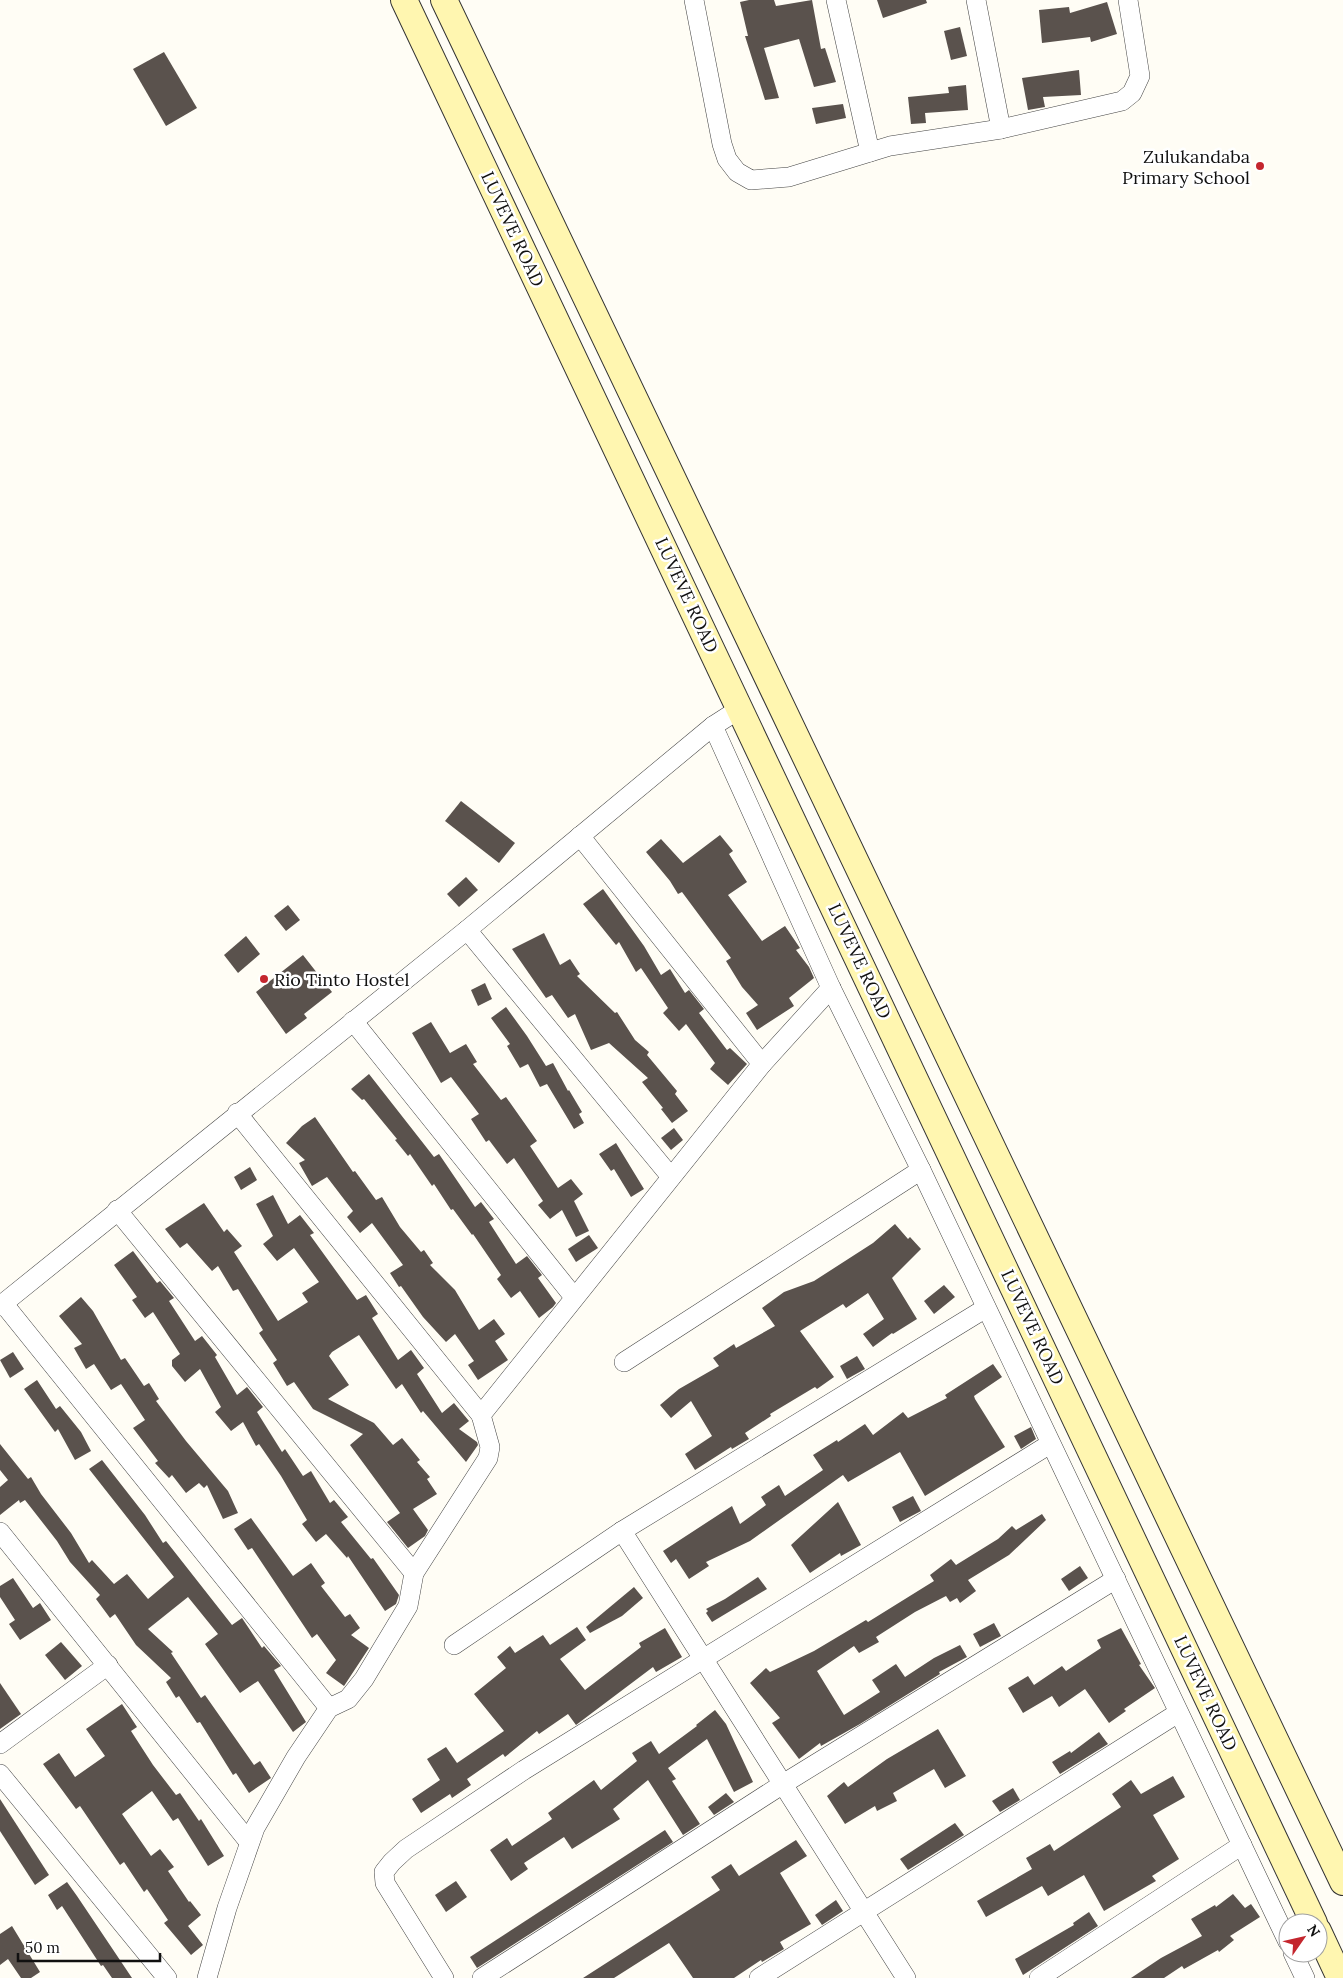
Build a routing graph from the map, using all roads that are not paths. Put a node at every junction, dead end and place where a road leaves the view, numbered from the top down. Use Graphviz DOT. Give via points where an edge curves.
graph roads {
  1 [pos="404,0"];
  2 [pos="444,0"];
  3 [pos="694,0"];
  4 [pos="836,0"];
  5 [pos="976,0"];
  6 [pos="1128,0"];
  7 [pos="1001,129"];
  8 [pos="870,152"];
  9 [pos="741,708"];
  10 [pos="713,726"];
  11 [pos="580,836"];
  12 [pos="467,930"];
  13 [pos="831,988"];
  14 [pos="353,1021"];
  15 [pos="762,1064"];
  16 [pos="237,1113"];
  17 [pos="921,1170"];
  18 [pos="671,1177"];
  19 [pos="117,1210"];
  20 [pos="574,1297"];
  21 [pos="2,1304"];
  22 [pos="986,1308"];
  23 [pos="624,1362"];
  24 [pos="481,1415"];
  25 [pos="1050,1444"];
  26 [pos="622,1531"];
  27 [pos="0,1532"];
  28 [pos="414,1573"];
  29 [pos="1116,1579"];
  30 [pos="454,1645"];
  31 [pos="703,1658"];
  32 [pos="108,1665"];
  33 [pos="329,1708"];
  34 [pos="1178,1713"];
  35 [pos="0,1744"];
  36 [pos="0,1774"];
  37 [pos="783,1784"];
  38 [pos="249,1842"];
  39 [pos="1242,1845"];
  40 [pos="1343,1882"];
  41 [pos="864,1911"];
  42 [pos="1309,1913"];
  43 [pos="1278,1921"];
  44 [pos="1328,1952"];
  45 [pos="1298,1963"];
  46 [pos="167,1978"];
  47 [pos="206,1978"];
  48 [pos="444,1978"];
  49 [pos="482,1978"];
  50 [pos="759,1978"];
  51 [pos="906,1978"];
  52 [pos="1039,1978"];
  53 [pos="1305,1978"];
  54 [pos="1340,1978"];
  1 -- 9 [label="street, LUVEVE ROAD"];
  2 -- 40 [label="street, LUVEVE ROAD"];
  3 -- 8 [label="street" via="722,144 727,159 737,172 751,180 789,177"];
  4 -- 8 [label="street"];
  5 -- 7 [label="street"];
  6 -- 7 [label="street" via="1140,76 1132,93 1122,102"];
  7 -- 8 [label="street"];
  9 -- 10 [label="street"];
  9 -- 42 [label="street, LUVEVE ROAD"];
  10 -- 11 [label="street"];
  10 -- 13 [label="street"];
  11 -- 12 [label="street"];
  11 -- 15 [label="street"];
  12 -- 14 [label="street"];
  12 -- 18 [label="street"];
  13 -- 15 [label="street"];
  13 -- 17 [label="street"];
  14 -- 16 [label="street"];
  14 -- 20 [label="street"];
  15 -- 18 [label="street"];
  16 -- 19 [label="street"];
  16 -- 24 [label="street"];
  17 -- 22 [label="street"];
  17 -- 23 [label="street"];
  18 -- 20 [label="street"];
  19 -- 21 [label="street"];
  19 -- 28 [label="street"];
  20 -- 24 [label="street"];
  21 -- 33 [label="street"];
  22 -- 25 [label="street"];
  22 -- 26 [label="street"];
  24 -- 28 [label="street" via="490,1447 488,1458"];
  25 -- 29 [label="street"];
  25 -- 31 [label="street"];
  26 -- 30 [label="street"];
  26 -- 31 [label="street"];
  27 -- 32 [label="street"];
  28 -- 33 [label="street" via="408,1606 364,1679 348,1699"];
  29 -- 34 [label="street"];
  29 -- 37 [label="street"];
  31 -- 37 [label="street"];
  31 -- 48 [label="street" via="524,1770 406,1849 392,1862 384,1872 386,1882"];
  32 -- 35 [label="street"];
  32 -- 38 [label="street"];
  33 -- 38 [label="street" via="272,1796"];
  34 -- 39 [label="street"];
  34 -- 41 [label="street"];
  36 -- 46 [label="street"];
  37 -- 41 [label="street"];
  37 -- 49 [label="street"];
  38 -- 47 [label="street"];
  39 -- 43 [label="street"];
  39 -- 52 [label="street"];
  41 -- 50 [label="street"];
  41 -- 51 [label="street"];
  44 -- 54 [label="street"];
  45 -- 53 [label="street"];
}
